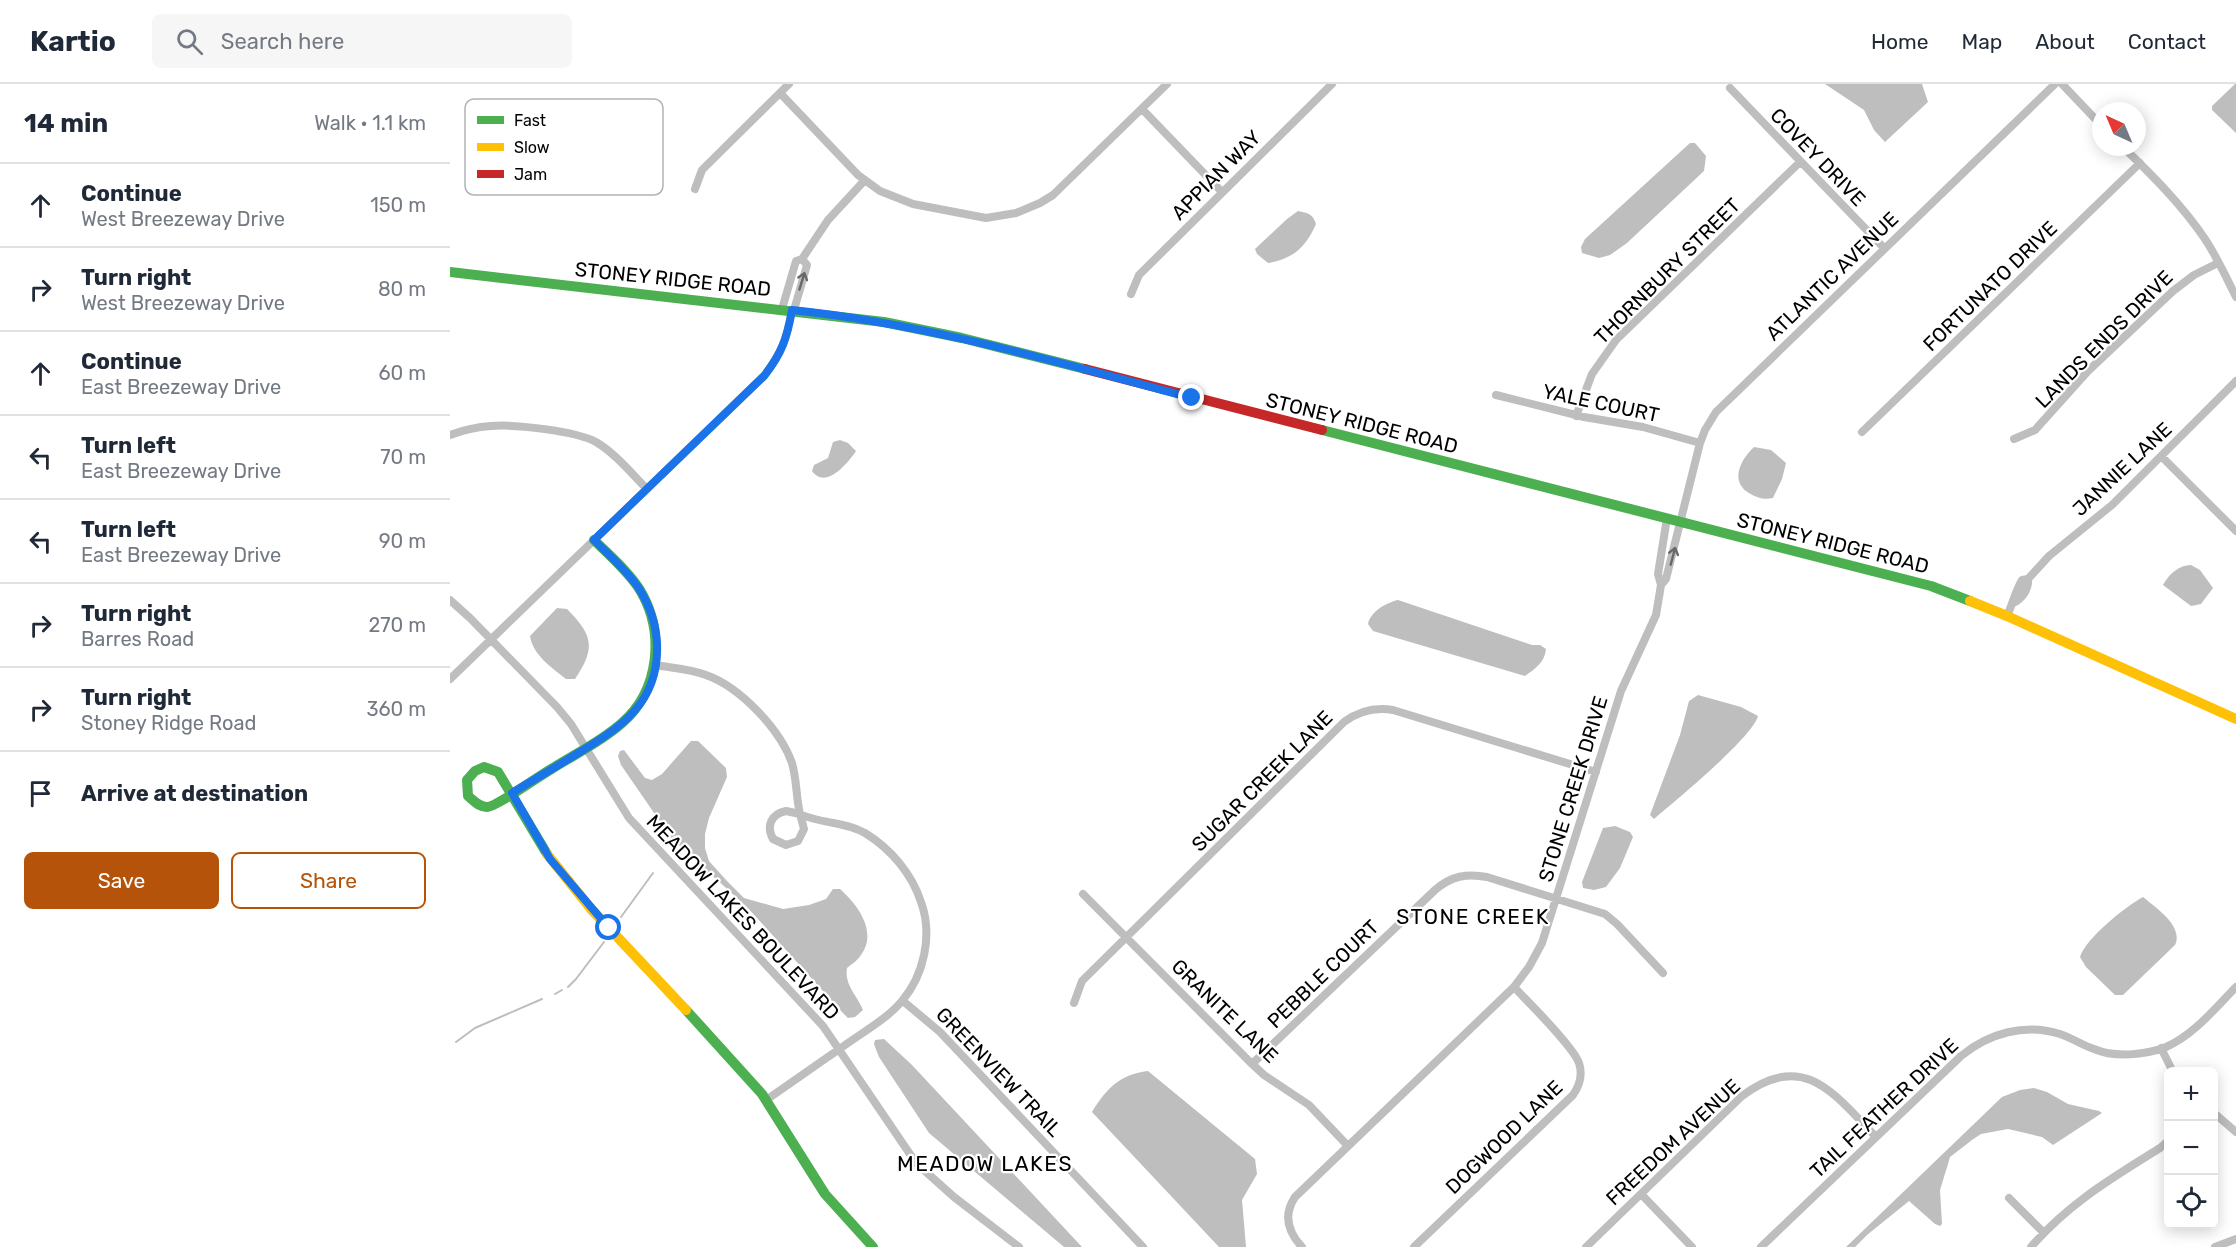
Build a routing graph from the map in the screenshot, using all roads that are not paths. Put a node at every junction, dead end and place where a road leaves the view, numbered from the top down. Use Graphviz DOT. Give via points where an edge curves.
graph roads {
  1 [pos="789,84"];
  2 [pos="1167,84"];
  3 [pos="1332,84"];
  4 [pos="2055,84"];
  5 [pos="2062,84"];
  6 [pos="1730,88"];
  7 [pos="780,93"];
  8 [pos="1142,109"];
  9 [pos="2092,116"];
  10 [pos="2133,156"];
  11 [pos="1800,162"];
  12 [pos="2140,163"];
  13 [pos="864,181"];
  14 [pos="695,189"];
  15 [pos="1222,192"];
  16 [pos="1884,248"];
  17 [pos="2218,263"];
  18 [pos="450,272"];
  19 [pos="1131,294"];
  20 [pos="2236,297"];
  21 [pos="789,310"];
  22 [pos="2236,381"];
  23 [pos="1496,395"];
  24 [pos="1576,416"];
  25 [pos="1862,432"];
  26 [pos="450,435"];
  27 [pos="2014,439"];
  28 [pos="1700,443"];
  29 [pos="2161,456"];
  30 [pos="647,489"];
  31 [pos="1667,518"];
  32 [pos="1681,522"];
  33 [pos="2236,531"];
  34 [pos="594,540"];
  35 [pos="1661,585"];
  36 [pos="450,600"];
  37 [pos="2007,616"];
  38 [pos="491,639"];
  39 [pos="656,665"];
  40 [pos="450,679"];
  41 [pos="2236,719"];
  42 [pos="586,748"];
  43 [pos="1596,772"];
  44 [pos="800,814"];
  45 [pos="1083,894"];
  46 [pos="1556,900"];
  47 [pos="1127,937"];
  48 [pos="1663,973"];
  49 [pos="1514,987"];
  50 [pos="2236,987"];
  51 [pos="903,1000"];
  52 [pos="1074,1003"];
  53 [pos="2161,1048"];
  54 [pos="839,1049"];
  55 [pos="1252,1064"];
  56 [pos="2171,1067"];
  57 [pos="766,1100"];
  58 [pos="2218,1116"];
  59 [pos="2236,1132"];
  60 [pos="1875,1137"];
  61 [pos="2164,1145"];
  62 [pos="1348,1146"];
  63 [pos="1641,1194"];
  64 [pos="2009,1198"];
  65 [pos="2044,1233"];
  66 [pos="2236,1239"];
  67 [pos="873,1247"];
  68 [pos="1019,1247"];
  69 [pos="1143,1247"];
  70 [pos="1302,1247"];
  71 [pos="1414,1247"];
  72 [pos="1586,1247"];
  73 [pos="1692,1247"];
  74 [pos="1761,1247"];
  75 [pos="2031,1247"];
  76 [pos="2215,1247"];
  1 -- 7 [label="street"];
  2 -- 8 [label="street"];
  3 -- 15 [label="street, APPIAN WAY"];
  4 -- 16 [label="street, ATLANTIC AVENUE"];
  5 -- 9 [label="street"];
  6 -- 11 [label="street, COVEY DRIVE"];
  7 -- 13 [label="street"];
  7 -- 14 [label="street" via="702,170"];
  8 -- 13 [label="street" via="1053,195 1006,216 977,217 913,204"];
  8 -- 15 [label="street"];
  10 -- 12 [label="street"];
  11 -- 16 [label="street, COVEY DRIVE"];
  11 -- 24 [label="street, THORNBURY STREET" via="1616,340 1592,374"];
  12 -- 17 [label="street" via="2192,221"];
  12 -- 25 [label="street, FORTUNATO DRIVE"];
  13 -- 21 [label="street" via="828,220 802,260 796,261"];
  15 -- 19 [label="street, APPIAN WAY" via="1139,274"];
  16 -- 28 [label="street, ATLANTIC AVENUE" via="1721,406"];
  17 -- 20 [label="street"];
  17 -- 27 [label="street, LANDS ENDS DRIVE" via="2173,291 2088,371 2035,430"];
  18 -- 21 [label="street, STONEY RIDGE ROAD"];
  21 -- 30 [label="street" via="781,351 764,376"];
  21 -- 31 [label="street, STONEY RIDGE ROAD" via="884,322 962,338"];
  22 -- 29 [label="street, JANNIE LANE"];
  23 -- 24 [label="street, YALE COURT"];
  24 -- 28 [label="street, YALE COURT" via="1643,427"];
  26 -- 30 [label="street" via="498,425 585,437 612,453"];
  28 -- 32 [label="street, ATLANTIC AVENUE"];
  29 -- 33 [label="street"];
  29 -- 37 [label="street, JANNIE LANE" via="2103,512 2042,562"];
  30 -- 34 [label="street"];
  31 -- 32 [label="street, STONEY RIDGE ROAD"];
  31 -- 35 [label="street, STONE CREEK DRIVE" via="1658,574"];
  35 -- 32 [label="street, STONE CREEK DRIVE, one-way"];
  32 -- 37 [label="street, STONEY RIDGE ROAD" via="1931,586"];
  34 -- 38 [label="street"];
  34 -- 39 [label="street" via="630,577 644,598 655,627"];
  35 -- 43 [label="street, STONE CREEK DRIVE" via="1656,615 1621,691"];
  36 -- 38 [label="street, MEADOW LAKES BOULEVARD"];
  37 -- 41 [label="street, STONEY RIDGE ROAD"];
  38 -- 40 [label="street"];
  38 -- 42 [label="street, MEADOW LAKES BOULEVARD" via="557,707"];
  39 -- 42 [label="street" via="633,714"];
  39 -- 44 [label="street" via="706,675 727,685 749,704 787,752"];
  42 -- 54 [label="street, MEADOW LAKES BOULEVARD" via="639,829 823,1026"];
  42 -- 57 [label="street" via="512,793 564,878"];
  43 -- 46 [label="street, STONE CREEK DRIVE"];
  43 -- 47 [label="street, SUGAR CREEK LANE" via="1399,711 1361,712 1344,722"];
  44 -- 44 [label="street" via="776,814 770,824 773,839 786,845 798,841 804,829"];
  44 -- 51 [label="street" via="841,823 867,835 884,848 912,881 923,908 927,934 919,973"];
  45 -- 47 [label="street, GRANITE LANE"];
  46 -- 48 [label="street, PEBBLE COURT" via="1608,916"];
  46 -- 49 [label="street, STONE CREEK DRIVE" via="1539,949"];
  46 -- 55 [label="street, PEBBLE COURT" via="1479,875 1446,881"];
  47 -- 52 [label="street, SUGAR CREEK LANE" via="1082,981"];
  47 -- 55 [label="street, GRANITE LANE"];
  49 -- 62 [label="street, STONE CREEK DRIVE"];
  49 -- 71 [label="street, DOGWOOD LANE" via="1571,1050 1580,1066 1580,1081 1573,1095"];
  50 -- 53 [label="street, TAIL FEATHER DRIVE" via="2188,1034"];
  51 -- 54 [label="street"];
  51 -- 69 [label="street, GREENVIEW TRAIL" via="940,1032"];
  53 -- 56 [label="street"];
  53 -- 60 [label="street, TAIL FEATHER DRIVE" via="2143,1053 2110,1053 2039,1030 1997,1035 1961,1056"];
  54 -- 57 [label="street"];
  54 -- 68 [label="street, MEADOW LAKES BOULEVARD" via="916,1163"];
  55 -- 62 [label="street, GRANITE LANE" via="1309,1105"];
  57 -- 67 [label="street" via="825,1194"];
  58 -- 59 [label="street"];
  60 -- 63 [label="street, FREEDOM AVENUE" via="1821,1084 1802,1077 1783,1078 1742,1096"];
  60 -- 74 [label="street, TAIL FEATHER DRIVE"];
  61 -- 65 [label="street" via="2095,1188"];
  62 -- 70 [label="street" via="1290,1206 1289,1227"];
  63 -- 72 [label="street, FREEDOM AVENUE"];
  63 -- 73 [label="street"];
  64 -- 65 [label="street"];
  65 -- 75 [label="street"];
  66 -- 76 [label="street"];
}
